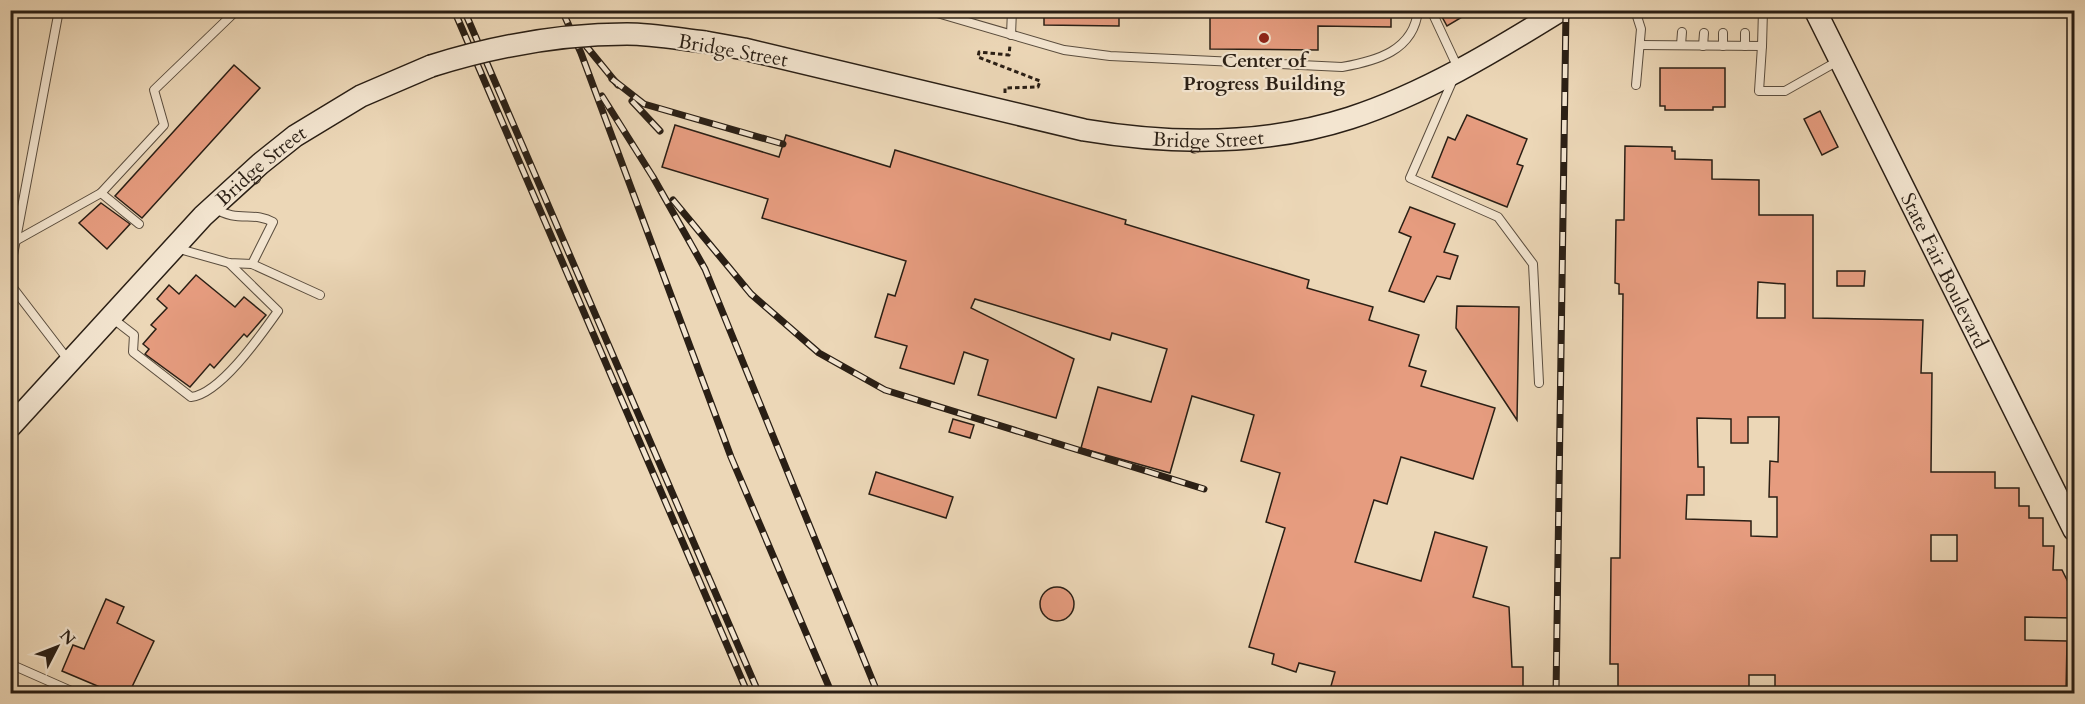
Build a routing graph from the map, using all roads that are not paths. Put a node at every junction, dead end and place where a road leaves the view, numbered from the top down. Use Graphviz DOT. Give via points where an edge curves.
graph roads {
  1 [pos="59,10"];
  2 [pos="237,10"];
  3 [pos="927,10"];
  4 [pos="1012,10"];
  5 [pos="1418,10"];
  6 [pos="1431,10"];
  7 [pos="1561,10"];
  8 [pos="1763,10"];
  9 [pos="1815,10"];
  10 [pos="1638,12"];
  11 [pos="1682,32"];
  12 [pos="1704,33"];
  13 [pos="1724,33"];
  14 [pos="1745,33"];
  15 [pos="1011,35"];
  16 [pos="1640,45"];
  17 [pos="1681,45"];
  18 [pos="1704,46"];
  19 [pos="1723,46"];
  20 [pos="1745,46"];
  21 [pos="1762,46"];
  22 [pos="1840,61"];
  23 [pos="1458,69"];
  24 [pos="1636,85"];
  25 [pos="101,193"];
  26 [pos="213,207"];
  27 [pos="139,224"];
  28 [pos="17,240"];
  29 [pos="175,247"];
  30 [pos="229,263"];
  31 [pos="252,264"];
  32 [pos="10,271"];
  33 [pos="10,284"];
  34 [pos="320,296"];
  35 [pos="111,317"];
  36 [pos="70,362"];
  37 [pos="1539,383"];
  38 [pos="10,427"];
  39 [pos="2057,495"];
  40 [pos="2074,513"];
  41 [pos="2074,530"];
  42 [pos="10,664"];
  43 [pos="78,693"];
  1 -- 28 [label="lane"];
  2 -- 25 [label="lane" via="154,90 164,125"];
  3 -- 15 [label="lane"];
  4 -- 15 [label="lane"];
  5 -- 15 [label="lane" via="1414,29 1404,41 1377,61 1342,67 1110,56 1064,50"];
  6 -- 23 [label="lane"];
  7 -- 23 [label="main road, Bridge Street"];
  8 -- 21 [label="lane"];
  9 -- 22 [label="main road, State Fair Boulevard"];
  10 -- 16 [label="lane"];
  11 -- 17 [label="lane"];
  12 -- 18 [label="lane"];
  13 -- 19 [label="lane"];
  14 -- 20 [label="lane"];
  16 -- 17 [label="lane"];
  16 -- 24 [label="lane"];
  17 -- 18 [label="lane"];
  18 -- 19 [label="lane"];
  19 -- 20 [label="lane"];
  20 -- 21 [label="lane"];
  21 -- 22 [label="lane" via="1759,91 1785,91"];
  22 -- 39 [label="main road, State Fair Boulevard"];
  23 -- 26 [label="main road, Bridge Street, bridge" via="1350,118 1286,134 1190,141 1129,138 705,42 629,34 563,37 473,53 361,96 295,136"];
  23 -- 37 [label="lane" via="1410,178 1498,217 1533,264"];
  25 -- 27 [label="lane"];
  25 -- 28 [label="lane"];
  26 -- 29 [label="main road, Bridge Street"];
  26 -- 31 [label="lane" via="225,215 264,217 273,222"];
  28 -- 32 [label="lane"];
  29 -- 30 [label="lane"];
  29 -- 35 [label="main road, Bridge Street"];
  30 -- 31 [label="lane"];
  30 -- 35 [label="lane" via="278,311 227,372 201,396 191,397 133,352 134,335"];
  31 -- 34 [label="lane"];
  33 -- 36 [label="lane"];
  35 -- 36 [label="main road, Bridge Street"];
  36 -- 38 [label="main road, Bridge Street"];
  39 -- 40 [label="main road"];
  39 -- 41 [label="main road, State Fair Boulevard"];
  42 -- 43 [label="lane"];
}
